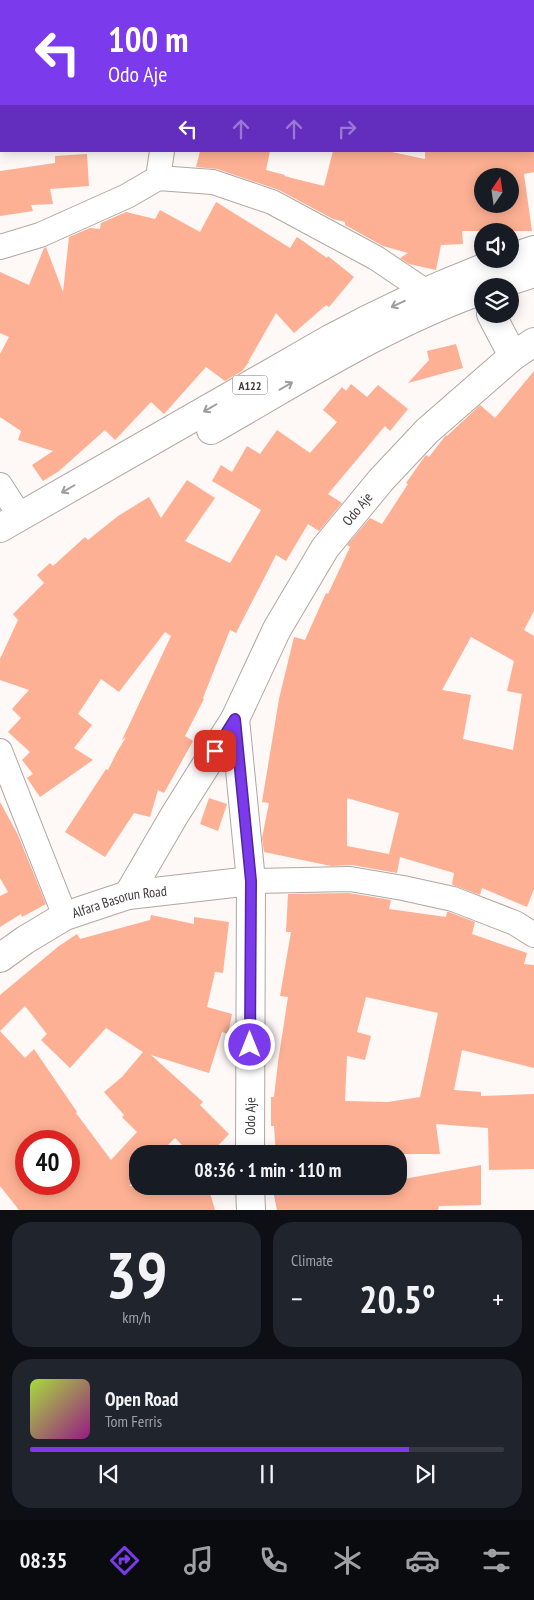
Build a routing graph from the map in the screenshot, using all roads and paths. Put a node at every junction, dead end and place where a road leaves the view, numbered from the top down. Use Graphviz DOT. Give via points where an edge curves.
graph roads {
  1 [pos="162,152"];
  2 [pos="158,178"];
  3 [pos="0,247"];
  4 [pos="534,250"];
  5 [pos="519,255"];
  6 [pos="501,268"];
  7 [pos="534,273"];
  8 [pos="494,278"];
  9 [pos="519,279"];
  10 [pos="474,293"];
  11 [pos="433,299"];
  12 [pos="505,323"];
  13 [pos="523,349"];
  14 [pos="0,485"];
  15 [pos="10,522"];
  16 [pos="0,548"];
  17 [pos="235,719"];
  18 [pos="0,751"];
  19 [pos="251,881"];
  20 [pos="128,895"];
  21 [pos="65,916"];
  22 [pos="534,935"];
  23 [pos="0,958"];
  24 [pos="250,1145"];
  25 [pos="250,1195"];
  26 [pos="251,1210"];
  1 -- 2 [label="street"];
  2 -- 3 [label="street" via="127,196 40,235"];
  2 -- 11 [label="street" via="213,182 272,202 376,258"];
  4 -- 5 [label="main road, A122"];
  6 -- 8 [label="main road, A122"];
  7 -- 9 [label="main road, A122"];
  10 -- 11 [label="main road, A122"];
  11 -- 15 [label="main road, A122, one-way" via="385,310"];
  16 -- 11 [label="main road, A122, one-way" via="378,336"];
  12 -- 13 [label="main road"];
  13 -- 17 [label="main road, Odo Aje" via="427,431 325,548 277,629"];
  14 -- 15 [label="street"];
  17 -- 19 [label="main road, Odo Aje"];
  17 -- 20 [label="main road, Odo Aje"];
  18 -- 21 [label="street"];
  19 -- 20 [label="main road, Alfara Basorun Road"];
  19 -- 22 [label="street" via="350,880 403,888 453,899 514,923"];
  19 -- 24 [label="main road, Odo Aje"];
  20 -- 21 [label="main road, Alfara Basorun Road"];
  21 -- 23 [label="main road, Alfara Basorun Road"];
  25 -- 26 [label="main road"];
}
